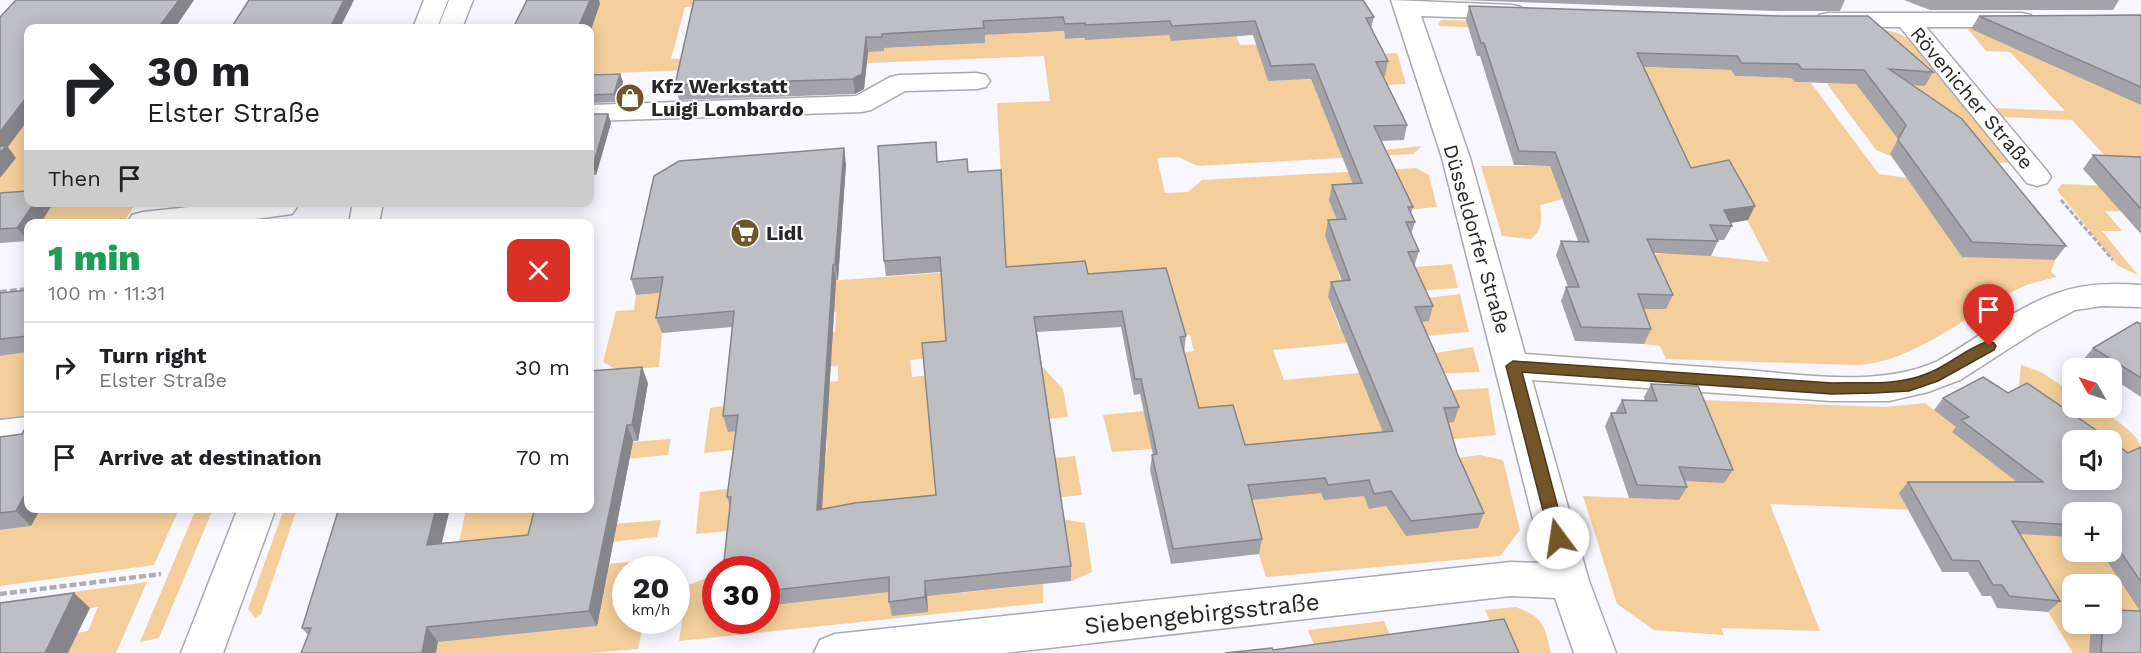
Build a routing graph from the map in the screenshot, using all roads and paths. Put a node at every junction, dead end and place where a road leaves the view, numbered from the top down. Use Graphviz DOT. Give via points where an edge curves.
graph roads {
  1 [pos="436,0"];
  2 [pos="461,0"];
  3 [pos="1404,4"];
  4 [pos="1532,12"];
  5 [pos="1810,20"];
  6 [pos="1907,20"];
  7 [pos="2046,20"];
  8 [pos="427,24"];
  9 [pos="452,24"];
  10 [pos="977,81"];
  11 [pos="594,113"];
  12 [pos="2037,177"];
  13 [pos="282,207"];
  14 [pos="171,219"];
  15 [pos="2118,266"];
  16 [pos="24,289"];
  17 [pos="0,292"];
  18 [pos="2141,296"];
  19 [pos="1513,366"];
  20 [pos="24,431"];
  21 [pos="0,434"];
  22 [pos="255,513"];
  23 [pos="161,574"];
  24 [pos="1569,581"];
  25 [pos="0,594"];
  26 [pos="201,653"];
  27 [pos="835,653"];
  28 [pos="1595,653"];
  1 -- 8 [label="street"];
  2 -- 9 [label="street"];
  3 -- 4 [label="street"];
  3 -- 19 [label="street, Düsseldorfer Straße" via="1456,158"];
  5 -- 6 [label="street"];
  6 -- 7 [label="street"];
  6 -- 12 [label="street, Rövenicher Straße"];
  10 -- 11 [label="street" via="899,83 862,104"];
  12 -- 15 [label="path" via="2053,190"];
  13 -- 14 [label="street"];
  16 -- 17 [label="path"];
  18 -- 19 [label="street" via="2104,295 2065,302 1933,378 1909,385 1832,388"];
  19 -- 24 [label="street, Düsseldorfer Straße"];
  20 -- 21 [label="street"];
  22 -- 26 [label="street"];
  23 -- 25 [label="path"];
  24 -- 27 [label="street, Siebengebirgsstraße" via="1511,579"];
  24 -- 28 [label="street, Düsseldorfer Straße"];
}
